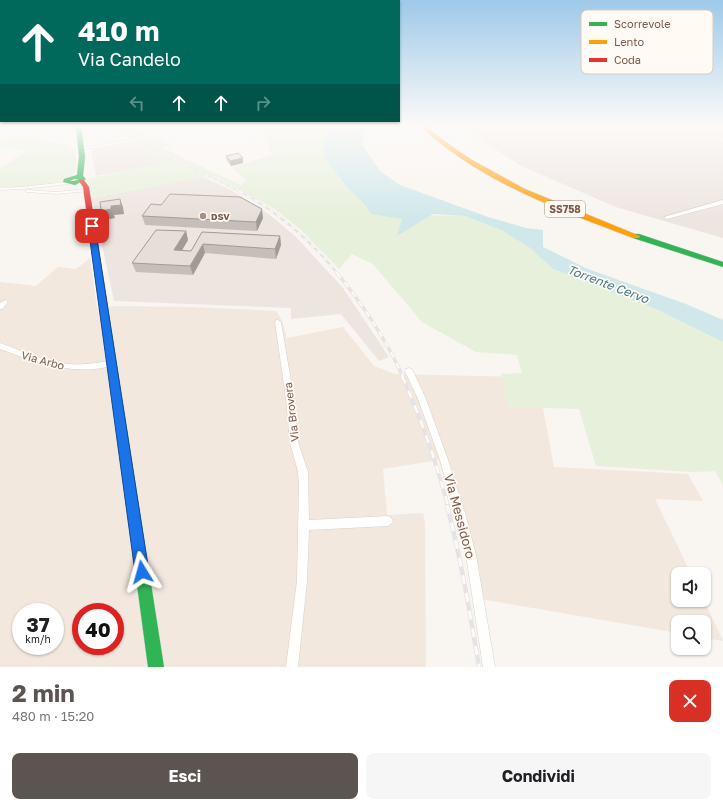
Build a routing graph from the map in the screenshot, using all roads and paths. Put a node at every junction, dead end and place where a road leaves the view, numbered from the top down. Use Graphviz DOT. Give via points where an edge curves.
graph roads {
  1 [pos="81,156"];
  2 [pos="461,156"];
  3 [pos="467,156"];
  4 [pos="74,180"];
  5 [pos="0,189"];
  6 [pos="23,190"];
  7 [pos="86,190"];
  8 [pos="723,202"];
  9 [pos="667,217"];
  10 [pos="723,261"];
  11 [pos="723,265"];
  12 [pos="278,322"];
  13 [pos="0,346"];
  14 [pos="112,363"];
  15 [pos="409,372"];
  16 [pos="388,521"];
  17 [pos="304,525"];
  18 [pos="156,667"];
  19 [pos="292,667"];
  20 [pos="489,667"];
  1 -- 4 [label="main road" via="81,166"];
  2 -- 11 [label="main road, SS758" via="516,187 570,211"];
  3 -- 10 [label="main road, SS758" via="533,191 628,230"];
  4 -- 6 [label="street"];
  4 -- 7 [label="main road"];
  5 -- 6 [label="street"];
  6 -- 7 [label="street" via="56,193"];
  7 -- 14 [label="main road"];
  8 -- 9 [label="street"];
  12 -- 17 [label="street, Via Brovera" via="294,442 302,472"];
  13 -- 14 [label="street, Via Arbo" via="21,355 65,367 94,367"];
  14 -- 18 [label="main road"];
  15 -- 20 [label="street, Via Messidoro" via="422,399 462,520 471,554"];
  16 -- 17 [label="street"];
  17 -- 19 [label="street, Via Brovera" via="302,581"];
}
